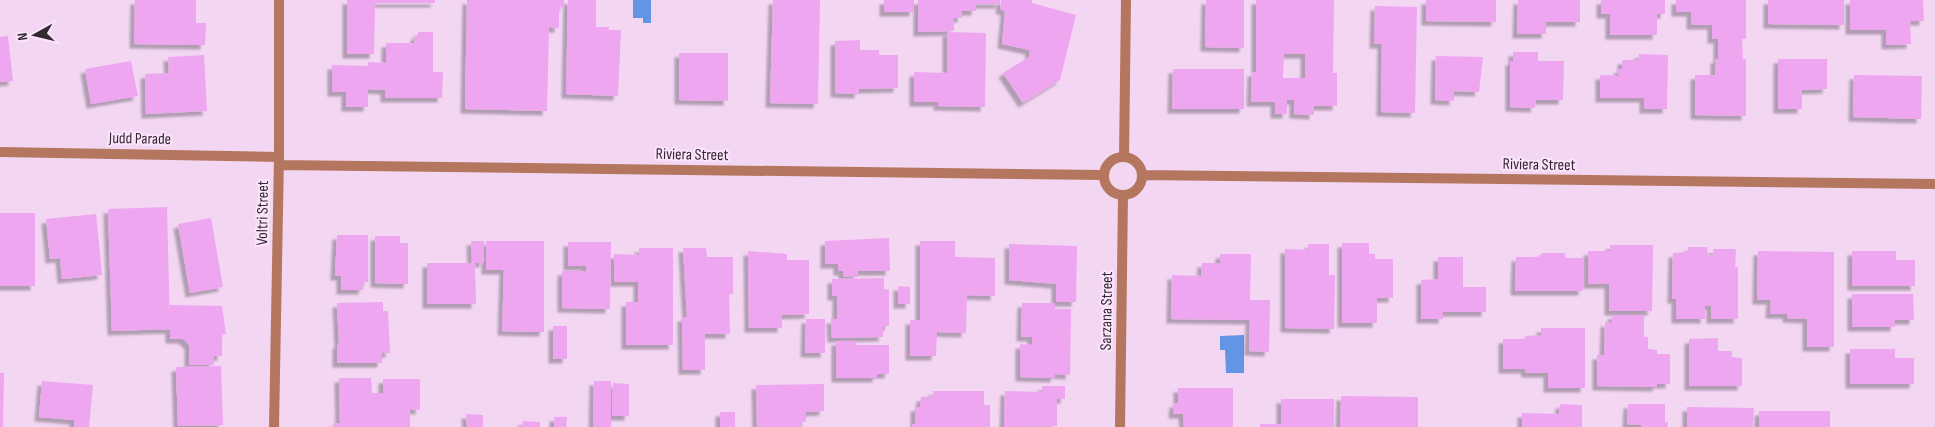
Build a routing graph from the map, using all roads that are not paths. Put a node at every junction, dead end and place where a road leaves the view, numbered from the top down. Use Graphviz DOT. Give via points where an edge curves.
graph roads {
  1 [pos="279,0"];
  2 [pos="1126,0"];
  3 [pos="0,152"];
  4 [pos="1124,156"];
  5 [pos="279,161"];
  6 [pos="1104,175"];
  7 [pos="1142,175"];
  8 [pos="1935,184"];
  9 [pos="1123,195"];
  10 [pos="274,427"];
  11 [pos="1120,427"];
  1 -- 5 [label="street, Voltri Street"];
  2 -- 4 [label="street"];
  3 -- 5 [label="street, Judd Parade"];
  4 -- 6 [label="street" via="1113,160"];
  4 -- 7 [label="street" via="1139,164"];
  5 -- 6 [label="street, Riviera Street"];
  5 -- 10 [label="street, Voltri Street"];
  6 -- 9 [label="street" via="1109,190"];
  7 -- 8 [label="street, Riviera Street"];
  7 -- 9 [label="street" via="1137,189"];
  9 -- 11 [label="street, Sarzana Street"];
}
